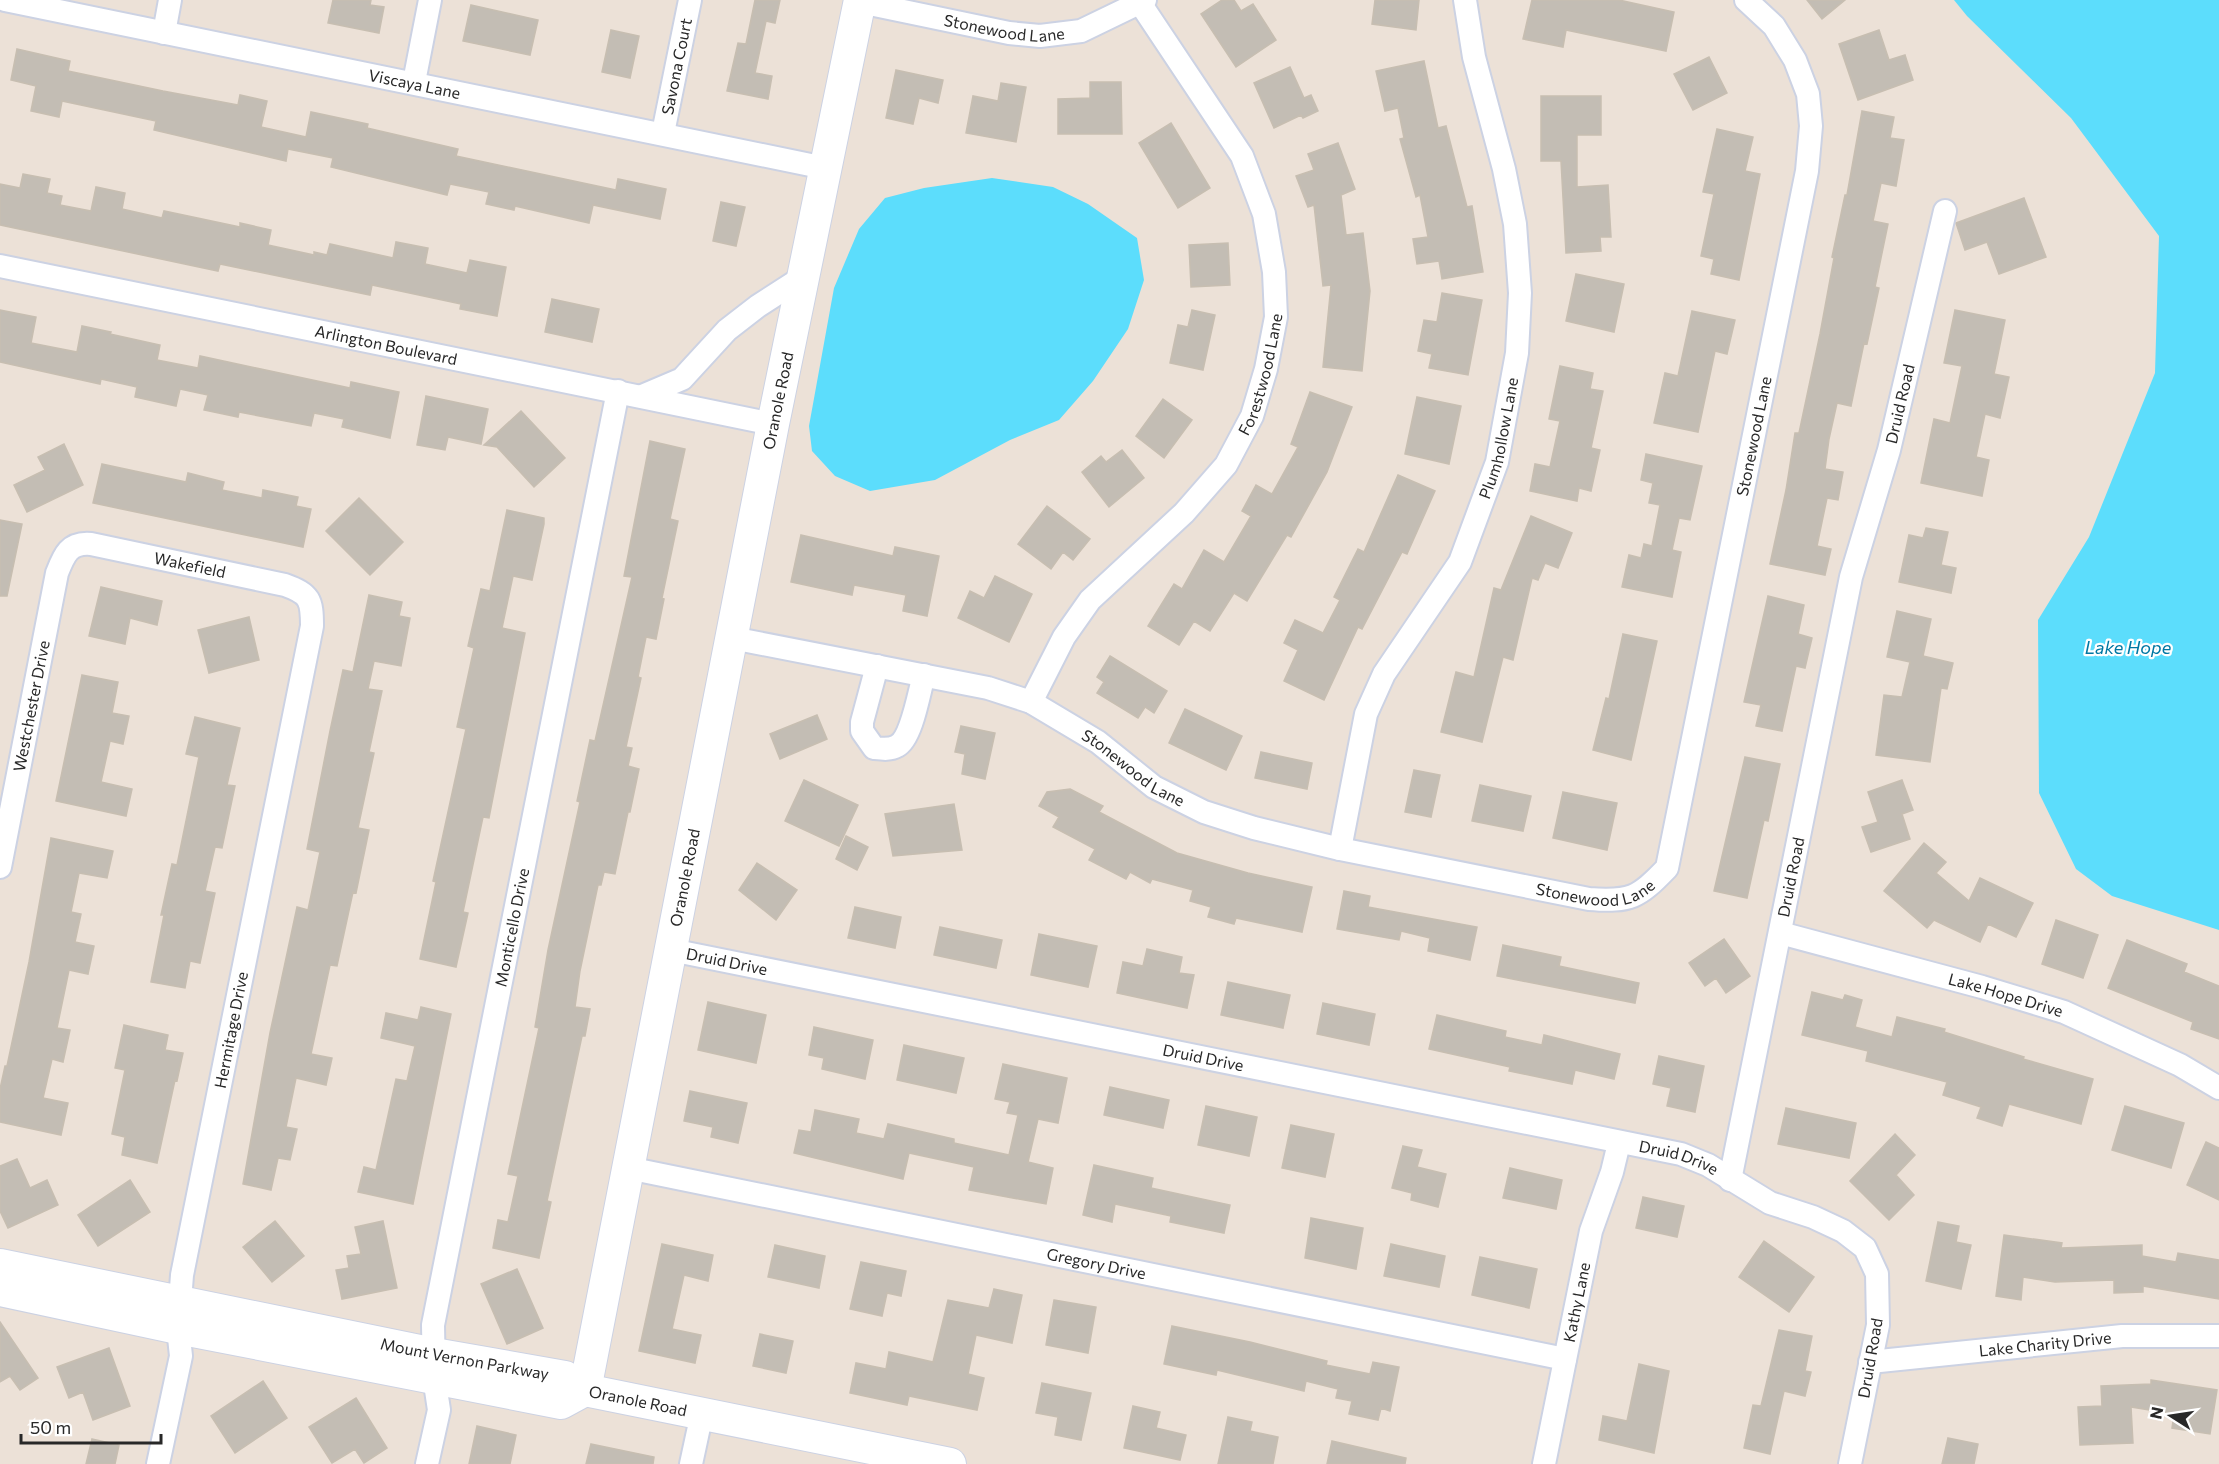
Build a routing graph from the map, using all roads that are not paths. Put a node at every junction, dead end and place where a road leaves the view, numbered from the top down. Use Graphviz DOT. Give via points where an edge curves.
graph roads {
  1 [pos="5,0"];
  2 [pos="170,0"];
  3 [pos="430,0"];
  4 [pos="690,0"];
  5 [pos="1465,0"];
  6 [pos="1746,0"];
  7 [pos="860,1"];
  8 [pos="1141,1"];
  9 [pos="164,33"];
  10 [pos="414,82"];
  11 [pos="663,134"];
  12 [pos="825,168"];
  13 [pos="1945,210"];
  14 [pos="0,266"];
  15 [pos="803,277"];
  16 [pos="618,391"];
  17 [pos="642,396"];
  18 [pos="773,424"];
  19 [pos="69,549"];
  20 [pos="308,597"];
  21 [pos="732,638"];
  22 [pos="877,666"];
  23 [pos="924,675"];
  24 [pos="1031,702"];
  25 [pos="1340,849"];
  26 [pos="0,867"];
  27 [pos="1779,933"];
  28 [pos="671,950"];
  29 [pos="2219,1088"];
  30 [pos="1619,1143"];
  31 [pos="628,1168"];
  32 [pos="1730,1180"];
  33 [pos="0,1265"];
  34 [pos="0,1290"];
  35 [pos="179,1315"];
  36 [pos="2219,1336"];
  37 [pos="1565,1359"];
  38 [pos="1870,1362"];
  39 [pos="434,1366"];
  40 [pos="585,1390"];
  41 [pos="702,1413"];
  42 [pos="940,1463"];
  43 [pos="158,1464"];
  44 [pos="427,1464"];
  45 [pos="692,1464"];
  46 [pos="1544,1464"];
  47 [pos="1850,1464"];
  1 -- 9 [label="street, Viscaya Lane"];
  2 -- 9 [label="street"];
  3 -- 10 [label="street"];
  4 -- 11 [label="street, Savona Court"];
  5 -- 25 [label="street, Plumhollow Lane" via="1474,57 1515,224 1520,293 1517,353 1497,462 1460,562 1384,674 1366,714"];
  6 -- 25 [label="street, Stonewood Lane" via="1774,26 1795,60 1808,94 1811,126 1807,171 1667,868 1631,898 1612,901"];
  7 -- 8 [label="street, Stonewood Lane" via="1040,36 1081,31"];
  7 -- 12 [label="street, Oranole Road"];
  8 -- 24 [label="street, Forestwood Lane" via="1242,156 1264,214 1274,272 1276,317 1252,416 1227,465 1184,513 1090,600 1064,637"];
  9 -- 10 [label="street, Viscaya Lane"];
  10 -- 11 [label="street, Viscaya Lane"];
  11 -- 12 [label="street, Viscaya Lane"];
  12 -- 15 [label="street, Oranole Road"];
  13 -- 27 [label="street, Druid Road" via="1889,450 1851,577"];
  14 -- 16 [label="street, Arlington Boulevard"];
  15 -- 17 [label="street" via="727,330 682,379"];
  15 -- 18 [label="street, Oranole Road"];
  16 -- 17 [label="street, Arlington Boulevard"];
  16 -- 39 [label="street, Monticello Drive" via="433,1325"];
  17 -- 18 [label="street, Arlington Boulevard"];
  18 -- 21 [label="street, Oranole Road"];
  19 -- 20 [label="street, Wakefield" via="81,543 91,544 285,585"];
  19 -- 26 [label="street, Westchester Drive" via="57,573"];
  20 -- 35 [label="street, Hermitage Drive" via="312,626 187,1251"];
  21 -- 22 [label="street, Stonewood Lane"];
  21 -- 28 [label="street, Oranole Road"];
  22 -- 23 [label="street, Stonewood Lane"];
  22 -- 23 [label="street" via="862,722 862,731 874,748 886,750 900,745 908,733"];
  23 -- 24 [label="street, Stonewood Lane" via="988,688"];
  24 -- 25 [label="street, Stonewood Lane" via="1098,742 1154,786 1204,812 1294,840"];
  27 -- 29 [label="street, Lake Hope Drive" via="2064,1012 2180,1065"];
  27 -- 32 [label="street, Druid Road"];
  28 -- 30 [label="street, Druid Drive"];
  28 -- 31 [label="street, Oranole Road"];
  30 -- 32 [label="street, Druid Drive" via="1681,1154"];
  30 -- 37 [label="street, Kathy Lane" via="1591,1231"];
  31 -- 37 [label="street, Gregory Drive"];
  31 -- 40 [label="street, Oranole Road"];
  32 -- 38 [label="street, Druid Road" via="1770,1203 1844,1231 1865,1248 1877,1274 1878,1325"];
  33 -- 35 [label="street, Mount Vernon Parkway"];
  34 -- 35 [label="street, Mount Vernon Parkway"];
  35 -- 39 [label="street, Mount Vernon Parkway"];
  35 -- 43 [label="street, Hermitage Drive" via="181,1356"];
  36 -- 38 [label="street, Lake Charity Drive" via="2122,1336"];
  37 -- 46 [label="street, Kathy Lane"];
  38 -- 47 [label="street, Druid Road"];
  39 -- 40 [label="street, Mount Vernon Parkway" via="561,1403"];
  39 -- 44 [label="street, Monticello Drive" via="439,1410"];
  40 -- 41 [label="street, Oranole Road"];
  41 -- 42 [label="street, Oranole Road"];
  41 -- 45 [label="street"];
}
